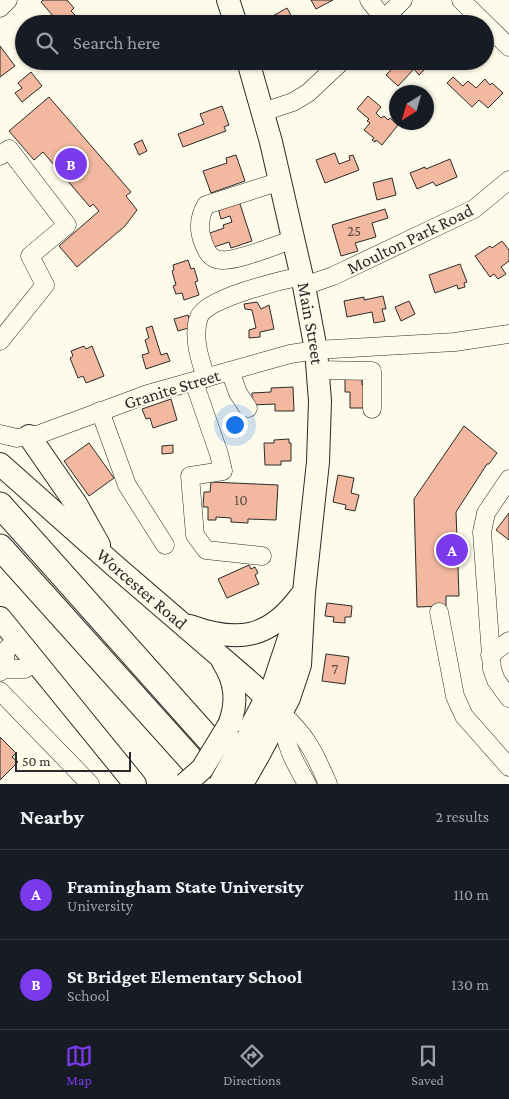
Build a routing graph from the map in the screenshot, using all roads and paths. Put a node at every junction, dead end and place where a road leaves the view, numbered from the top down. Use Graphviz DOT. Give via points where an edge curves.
graph roads {
  1 [pos="8,0"];
  2 [pos="228,0"];
  3 [pos="369,0"];
  4 [pos="403,0"];
  5 [pos="461,0"];
  6 [pos="0,8"];
  7 [pos="233,15"];
  8 [pos="378,15"];
  9 [pos="388,15"];
  10 [pos="476,15"];
  11 [pos="494,32"];
  12 [pos="509,47"];
  13 [pos="251,70"];
  14 [pos="332,70"];
  15 [pos="263,112"];
  16 [pos="0,156"];
  17 [pos="509,180"];
  18 [pos="281,181"];
  19 [pos="294,239"];
  20 [pos="303,281"];
  21 [pos="509,334"];
  22 [pos="0,341"];
  23 [pos="317,360"];
  24 [pos="230,371"];
  25 [pos="200,380"];
  26 [pos="248,408"];
  27 [pos="372,409"];
  28 [pos="100,411"];
  29 [pos="0,434"];
  30 [pos="29,436"];
  31 [pos="0,464"];
  32 [pos="509,479"];
  33 [pos="0,505"];
  34 [pos="165,545"];
  35 [pos="0,547"];
  36 [pos="262,556"];
  37 [pos="115,566"];
  38 [pos="304,592"];
  39 [pos="439,612"];
  40 [pos="0,618"];
  41 [pos="180,623"];
  42 [pos="18,639"];
  43 [pos="509,641"];
  44 [pos="218,654"];
  45 [pos="490,655"];
  46 [pos="35,661"];
  47 [pos="2,671"];
  48 [pos="0,691"];
  49 [pos="509,698"];
  50 [pos="274,706"];
  51 [pos="251,749"];
  52 [pos="509,767"];
  53 [pos="136,781"];
  54 [pos="90,784"];
  55 [pos="185,784"];
  56 [pos="213,784"];
  57 [pos="220,784"];
  58 [pos="242,784"];
  59 [pos="250,784"];
  60 [pos="307,784"];
  61 [pos="328,784"];
  1 -- 6 [label="street"];
  2 -- 7 [label="main road"];
  3 -- 8 [label="street"];
  4 -- 9 [label="street"];
  5 -- 10 [label="street"];
  11 -- 12 [label="street"];
  13 -- 15 [label="main road, Main Street"];
  14 -- 15 [label="street" via="308,93"];
  15 -- 18 [label="main road, Main Street"];
  16 -- 22 [label="street" via="8,149 67,226 30,256 45,285"];
  17 -- 20 [label="street, Moulton Park Road" via="474,209 334,276"];
  18 -- 19 [label="main road, Main Street"];
  18 -- 19 [label="street" via="206,205 199,226 201,237 208,253 217,260 229,261"];
  19 -- 20 [label="main road, Main Street"];
  20 -- 23 [label="main road, Main Street"];
  20 -- 25 [label="street, Moulton Park Road" via="254,288 209,306 199,316 197,331"];
  21 -- 23 [label="street"];
  23 -- 24 [label="street, Granite Street" via="269,359"];
  23 -- 27 [label="street" via="372,371"];
  23 -- 38 [label="main road, Main Street" via="320,432"];
  24 -- 25 [label="street, Granite Street"];
  24 -- 26 [label="street" via="238,394"];
  25 -- 28 [label="street, Granite Street"];
  25 -- 36 [label="street, Moulton Park Road" via="223,471 190,476 195,535 206,550"];
  28 -- 30 [label="street, Granite Street"];
  28 -- 34 [label="street" via="126,485"];
  29 -- 30 [label="street" via="17,438"];
  30 -- 37 [label="main road"];
  31 -- 37 [label="main road, Worcester Road"];
  32 -- 45 [label="street" via="486,513 482,532"];
  33 -- 59 [label="highway"];
  35 -- 56 [label="highway"];
  37 -- 41 [label="main road, Worcester Road"];
  38 -- 41 [label="main road" via="285,615 254,633 227,636"];
  38 -- 50 [label="main road, Main Street" via="281,664"];
  39 -- 52 [label="street" via="458,706"];
  40 -- 42 [label="main road"];
  41 -- 44 [label="main road, Worcester Road"];
  42 -- 46 [label="main road"];
  42 -- 47 [label="street" via="6,650"];
  43 -- 45 [label="street"];
  44 -- 50 [label="main road, Worcester Road"];
  44 -- 55 [label="main road, bridge" via="229,671 235,694 233,714 202,769"];
  45 -- 49 [label="street" via="496,680"];
  46 -- 47 [label="street" via="26,669"];
  46 -- 53 [label="main road"];
  48 -- 54 [label="street"];
  50 -- 51 [label="main road, Main Street"];
  50 -- 60 [label="street" via="290,753"];
  50 -- 61 [label="street" via="307,740"];
  51 -- 57 [label="main road, bridge"];
  51 -- 58 [label="main road, bridge"];
}
